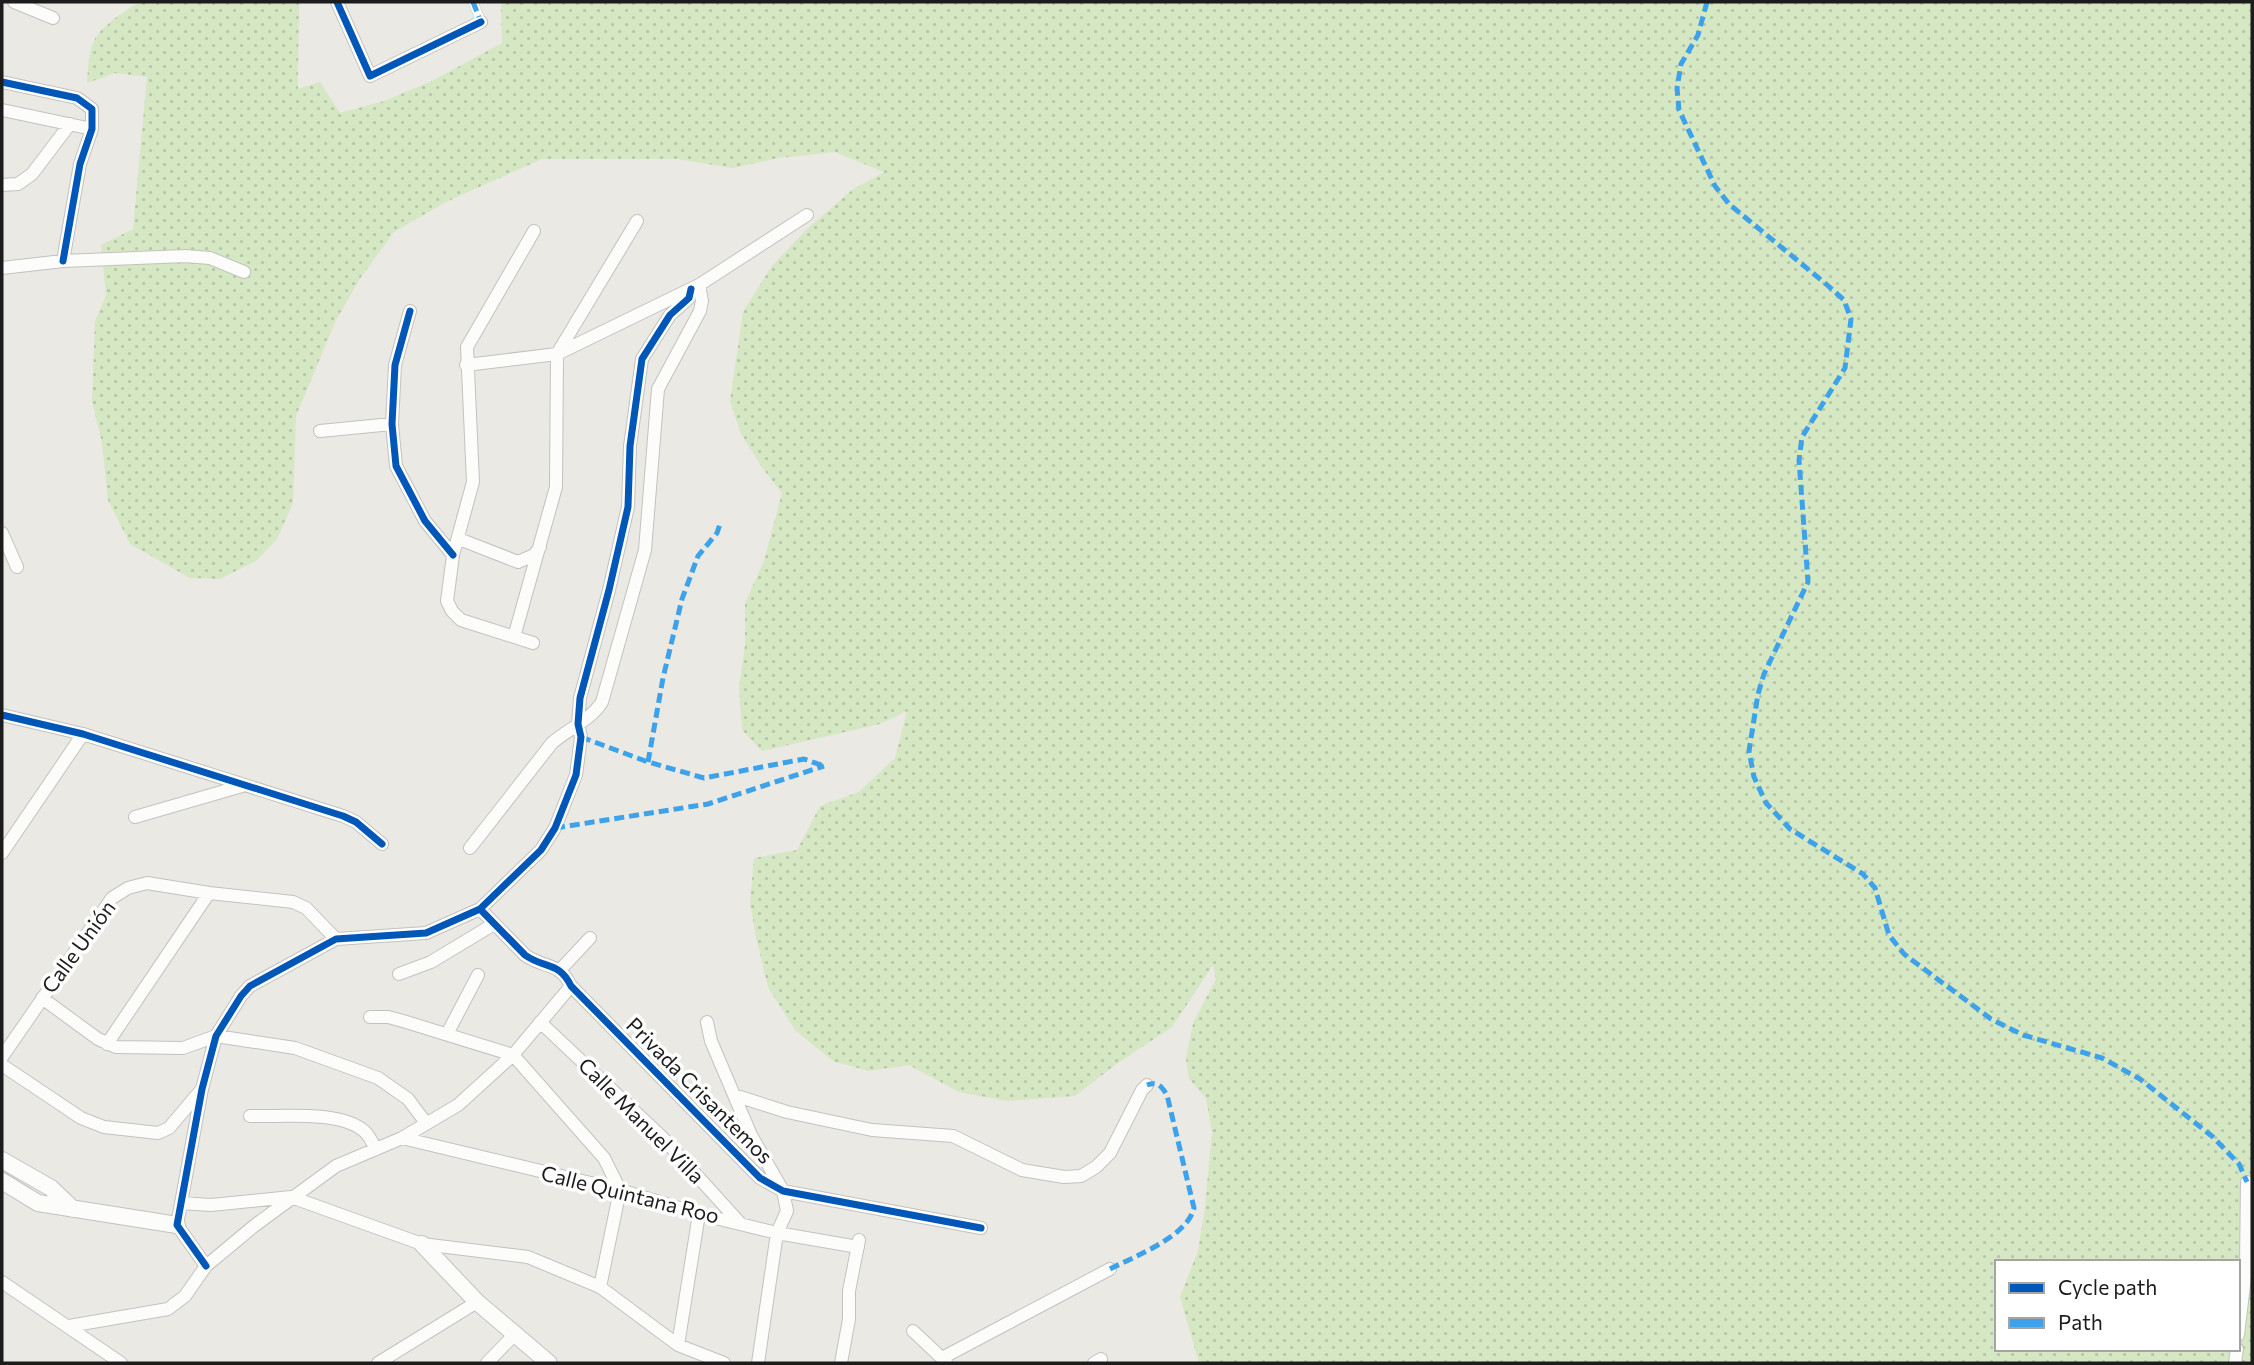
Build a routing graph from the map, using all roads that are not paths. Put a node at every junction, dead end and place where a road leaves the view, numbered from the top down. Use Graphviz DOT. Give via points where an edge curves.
graph roads {
  1 [pos="14,2"];
  2 [pos="337,2"];
  3 [pos="472,2"];
  4 [pos="53,18"];
  5 [pos="481,22"];
  6 [pos="2,82"];
  7 [pos="2,110"];
  8 [pos="70,124"];
  9 [pos="92,130"];
  10 [pos="2,185"];
  11 [pos="807,215"];
  12 [pos="636,221"];
  13 [pos="534,231"];
  14 [pos="63,261"];
  15 [pos="2,268"];
  16 [pos="244,272"];
  17 [pos="695,287"];
  18 [pos="410,311"];
  19 [pos="557,354"];
  20 [pos="466,365"];
  21 [pos="392,424"];
  22 [pos="320,431"];
  23 [pos="2,533"];
  24 [pos="458,539"];
  25 [pos="541,547"];
  26 [pos="453,555"];
  27 [pos="17,568"];
  28 [pos="609,590"];
  29 [pos="631,594"];
  30 [pos="514,637"];
  31 [pos="533,643"];
  32 [pos="2,715"];
  33 [pos="578,724"];
  34 [pos="83,734"];
  35 [pos="242,786"];
  36 [pos="135,817"];
  37 [pos="382,844"];
  38 [pos="470,848"];
  39 [pos="2,853"];
  40 [pos="209,893"];
  41 [pos="480,909"];
  42 [pos="494,924"];
  43 [pos="590,938"];
  44 [pos="336,939"];
  45 [pos="560,970"];
  46 [pos="399,974"];
  47 [pos="478,975"];
  48 [pos="571,986"];
  49 [pos="42,998"];
  50 [pos="370,1017"];
  51 [pos="540,1022"];
  52 [pos="707,1022"];
  53 [pos="447,1034"];
  54 [pos="216,1036"];
  55 [pos="107,1044"];
  56 [pos="513,1055"];
  57 [pos="2,1057"];
  58 [pos="2,1065"];
  59 [pos="1147,1085"];
  60 [pos="202,1089"];
  61 [pos="734,1095"];
  62 [pos="250,1116"];
  63 [pos="426,1123"];
  64 [pos="402,1139"];
  65 [pos="376,1149"];
  66 [pos="2,1160"];
  67 [pos="2,1181"];
  68 [pos="2247,1182"];
  69 [pos="620,1190"];
  70 [pos="783,1191"];
  71 [pos="291,1197"];
  72 [pos="181,1203"];
  73 [pos="73,1209"];
  74 [pos="699,1213"];
  75 [pos="739,1222"];
  76 [pos="177,1225"];
  77 [pos="981,1228"];
  78 [pos="777,1233"];
  79 [pos="422,1244"];
  80 [pos="206,1266"];
  81 [pos="1110,1269"];
  82 [pos="2,1282"];
  83 [pos="600,1287"];
  84 [pos="477,1303"];
  85 [pos="2240,1318"];
  86 [pos="69,1326"];
  87 [pos="913,1331"];
  88 [pos="516,1333"];
  89 [pos="678,1345"];
  90 [pos="945,1361"];
  91 [pos="121,1363"];
  92 [pos="378,1363"];
  93 [pos="487,1363"];
  94 [pos="549,1363"];
  95 [pos="724,1363"];
  96 [pos="758,1363"];
  97 [pos="841,1363"];
  1 -- 4 [label="street"];
  2 -- 5 [label="street" via="370,76"];
  3 -- 5 [label="street"];
  6 -- 9 [label="street" via="77,98 92,109"];
  7 -- 8 [label="street"];
  8 -- 9 [label="street"];
  8 -- 10 [label="street" via="32,174 18,184"];
  9 -- 14 [label="street" via="80,164"];
  11 -- 17 [label="street"];
  12 -- 19 [label="street"];
  13 -- 20 [label="street" via="472,334"];
  14 -- 15 [label="street"];
  14 -- 16 [label="street" via="210,258"];
  17 -- 19 [label="street"];
  17 -- 28 [label="street" via="670,315 642,359 630,446 628,507"];
  17 -- 29 [label="street" via="702,301 700,311 658,389 645,550"];
  18 -- 21 [label="street" via="395,365"];
  19 -- 20 [label="street"];
  19 -- 25 [label="street" via="555,487"];
  20 -- 24 [label="street" via="473,482"];
  21 -- 22 [label="street"];
  21 -- 26 [label="street" via="396,466 425,521"];
  23 -- 27 [label="street"];
  24 -- 25 [label="street" via="518,562"];
  24 -- 26 [label="street"];
  25 -- 30 [label="street"];
  26 -- 30 [label="street" via="447,601 452,611 461,620"];
  28 -- 29 [label="street"];
  28 -- 33 [label="street" via="580,698"];
  29 -- 33 [label="street" via="602,702"];
  30 -- 31 [label="street"];
  32 -- 34 [label="street"];
  33 -- 38 [label="street" via="552,743"];
  33 -- 41 [label="street" via="576,775 555,828 541,850"];
  34 -- 35 [label="street"];
  34 -- 39 [label="street"];
  35 -- 36 [label="street"];
  35 -- 37 [label="street" via="351,819"];
  40 -- 44 [label="street, Calle Unión" via="300,904"];
  40 -- 49 [label="street, Calle Unión" via="147,883 112,898"];
  40 -- 55 [label="street"];
  41 -- 42 [label="street"];
  41 -- 44 [label="street" via="426,933"];
  42 -- 45 [label="street" via="524,955"];
  42 -- 46 [label="street" via="431,962"];
  43 -- 45 [label="street"];
  44 -- 54 [label="street" via="250,986"];
  45 -- 48 [label="street"];
  47 -- 53 [label="street"];
  48 -- 51 [label="street"];
  48 -- 70 [label="street, Privada Crisantemos" via="760,1178"];
  49 -- 55 [label="street"];
  49 -- 57 [label="street, Calle Unión"];
  50 -- 53 [label="street" via="388,1017"];
  51 -- 56 [label="street"];
  51 -- 75 [label="street, Calle Manuel Villa" via="662,1138"];
  52 -- 61 [label="street"];
  53 -- 56 [label="street"];
  54 -- 55 [label="street" via="183,1048"];
  54 -- 60 [label="street"];
  54 -- 63 [label="street" via="295,1048 378,1078 408,1099"];
  56 -- 63 [label="street" via="458,1105"];
  56 -- 69 [label="street" via="604,1158"];
  58 -- 60 [label="street" via="80,1118 104,1127 158,1133 169,1128"];
  59 -- 61 [label="street" via="1110,1153 1096,1167 1064,1177 1023,1170 953,1136 872,1130"];
  60 -- 72 [label="street"];
  61 -- 70 [label="street"];
  62 -- 65 [label="street" via="333,1118 364,1131"];
  63 -- 64 [label="street"];
  64 -- 65 [label="street"];
  64 -- 69 [label="street, Calle Quintana Roo"];
  65 -- 71 [label="street" via="336,1166"];
  66 -- 73 [label="street" via="51,1188"];
  67 -- 73 [label="street" via="38,1203"];
  68 -- 85 [label="street"];
  69 -- 74 [label="street, Calle Quintana Roo"];
  69 -- 83 [label="street"];
  70 -- 77 [label="street, Privada Crisantemos"];
  70 -- 78 [label="street" via="787,1211"];
  71 -- 72 [label="street" via="211,1205"];
  71 -- 79 [label="street"];
  71 -- 80 [label="street"];
  72 -- 76 [label="street"];
  73 -- 76 [label="street"];
  74 -- 75 [label="street, Calle Quintana Roo"];
  74 -- 89 [label="street, Calle Manuel Villa"];
  75 -- 78 [label="street, Calle Quintana Roo"];
  76 -- 80 [label="street"];
  78 -- 96 [label="street"];
  78 -- 97 [label="street, Calle Quintana Roo" via="858,1243"];
  79 -- 83 [label="street" via="528,1257"];
  79 -- 84 [label="street"];
  80 -- 86 [label="street" via="185,1296 168,1309"];
  81 -- 90 [label="street"];
  82 -- 86 [label="street"];
  83 -- 89 [label="street"];
  84 -- 88 [label="street"];
  84 -- 92 [label="street"];
  86 -- 91 [label="street"];
  87 -- 90 [label="street"];
  88 -- 93 [label="street"];
  88 -- 94 [label="street"];
  89 -- 95 [label="street"];
}
